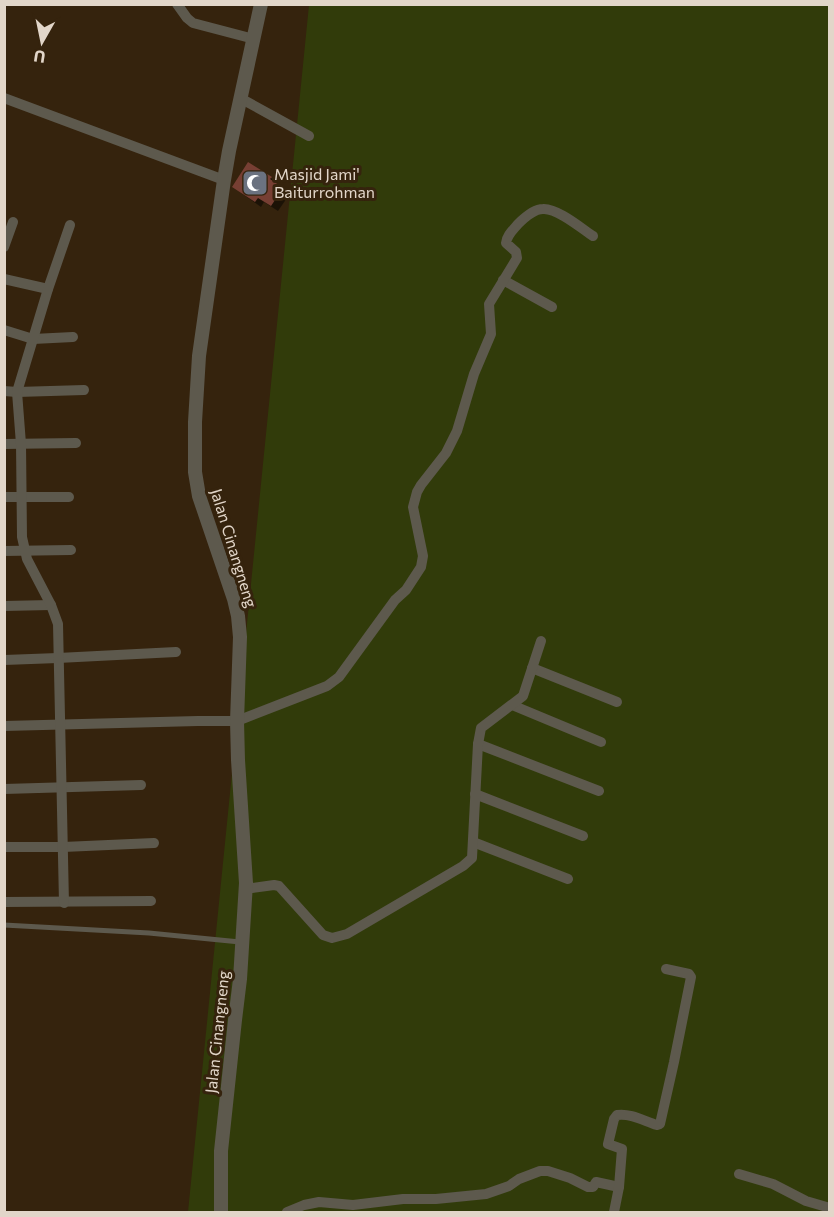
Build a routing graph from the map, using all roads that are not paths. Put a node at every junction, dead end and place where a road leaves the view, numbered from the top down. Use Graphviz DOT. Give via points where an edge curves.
graph roads {
  1 [pos="177,4"];
  2 [pos="261,4"];
  3 [pos="254,39"];
  4 [pos="4,98"];
  5 [pos="240,98"];
  6 [pos="309,136"];
  7 [pos="224,180"];
  8 [pos="13,222"];
  9 [pos="70,225"];
  10 [pos="593,236"];
  11 [pos="4,247"];
  12 [pos="4,279"];
  13 [pos="503,280"];
  14 [pos="48,289"];
  15 [pos="552,306"];
  16 [pos="4,330"];
  17 [pos="73,337"];
  18 [pos="33,339"];
  19 [pos="84,390"];
  20 [pos="4,391"];
  21 [pos="17,392"];
  22 [pos="76,443"];
  23 [pos="4,444"];
  24 [pos="21,444"];
  25 [pos="22,496"];
  26 [pos="4,497"];
  27 [pos="69,497"];
  28 [pos="24,550"];
  29 [pos="71,550"];
  30 [pos="4,551"];
  31 [pos="51,605"];
  32 [pos="4,606"];
  33 [pos="541,641"];
  34 [pos="176,652"];
  35 [pos="58,658"];
  36 [pos="4,660"];
  37 [pos="532,668"];
  38 [pos="617,702"];
  39 [pos="513,705"];
  40 [pos="237,721"];
  41 [pos="59,724"];
  42 [pos="4,726"];
  43 [pos="601,742"];
  44 [pos="478,744"];
  45 [pos="141,785"];
  46 [pos="4,789"];
  47 [pos="61,789"];
  48 [pos="599,791"];
  49 [pos="475,794"];
  50 [pos="583,836"];
  51 [pos="473,842"];
  52 [pos="154,843"];
  53 [pos="4,847"];
  54 [pos="63,847"];
  55 [pos="568,879"];
  56 [pos="245,889"];
  57 [pos="151,901"];
  58 [pos="4,902"];
  59 [pos="64,903"];
  60 [pos="4,925"];
  61 [pos="242,942"];
  62 [pos="666,969"];
  63 [pos="739,1174"];
  64 [pos="619,1186"];
  65 [pos="830,1208"];
  66 [pos="221,1212"];
  67 [pos="287,1212"];
  68 [pos="614,1212"];
  1 -- 3 [label="street" via="193,23"];
  2 -- 3 [label="street, Jalan Cinangneng"];
  3 -- 5 [label="street, Jalan Cinangneng"];
  4 -- 7 [label="street"];
  5 -- 6 [label="street"];
  5 -- 7 [label="street, Jalan Cinangneng"];
  7 -- 40 [label="street, Jalan Cinangneng" via="199,356 195,472 203,512 238,616"];
  8 -- 11 [label="street"];
  9 -- 14 [label="street"];
  10 -- 13 [label="street" via="553,211 534,211 507,237 506,243 517,258"];
  12 -- 14 [label="street"];
  13 -- 15 [label="street"];
  13 -- 40 [label="street" via="489,304 491,333 457,431 417,492 413,507 423,556 414,579 334,682"];
  14 -- 18 [label="street"];
  16 -- 18 [label="street"];
  17 -- 18 [label="street"];
  18 -- 21 [label="street"];
  19 -- 21 [label="street"];
  20 -- 21 [label="street"];
  21 -- 24 [label="street"];
  22 -- 24 [label="street"];
  23 -- 24 [label="street"];
  24 -- 25 [label="street"];
  25 -- 26 [label="street"];
  25 -- 27 [label="street"];
  25 -- 28 [label="street"];
  28 -- 29 [label="street"];
  28 -- 30 [label="street"];
  28 -- 31 [label="street"];
  31 -- 32 [label="street"];
  31 -- 35 [label="street" via="58,624"];
  33 -- 37 [label="street"];
  34 -- 35 [label="street"];
  35 -- 36 [label="street"];
  35 -- 41 [label="street"];
  37 -- 38 [label="street"];
  37 -- 39 [label="street" via="523,696"];
  39 -- 43 [label="street"];
  39 -- 44 [label="street" via="481,728"];
  40 -- 41 [label="street"];
  40 -- 56 [label="street, Jalan Cinangneng"];
  41 -- 42 [label="street"];
  41 -- 47 [label="street"];
  44 -- 48 [label="street"];
  44 -- 49 [label="street"];
  45 -- 47 [label="street"];
  46 -- 47 [label="street"];
  47 -- 54 [label="street"];
  49 -- 50 [label="street"];
  49 -- 51 [label="street"];
  51 -- 55 [label="street"];
  51 -- 56 [label="street" via="472,858 463,866 346,934 332,938 322,935 279,886"];
  52 -- 54 [label="street"];
  53 -- 54 [label="street"];
  54 -- 59 [label="street"];
  56 -- 61 [label="street, Jalan Cinangneng"];
  57 -- 59 [label="street"];
  58 -- 59 [label="street"];
  60 -- 61 [label="lane"];
  61 -- 66 [label="street, Jalan Cinangneng" via="221,1151"];
  62 -- 64 [label="street" via="691,977 674,1062 660,1124 622,1114 614,1119 607,1142 622,1149"];
  63 -- 65 [label="street"];
  64 -- 67 [label="street" via="596,1182 588,1187 540,1171 486,1194 353,1205 319,1202"];
  64 -- 68 [label="street"];
}
